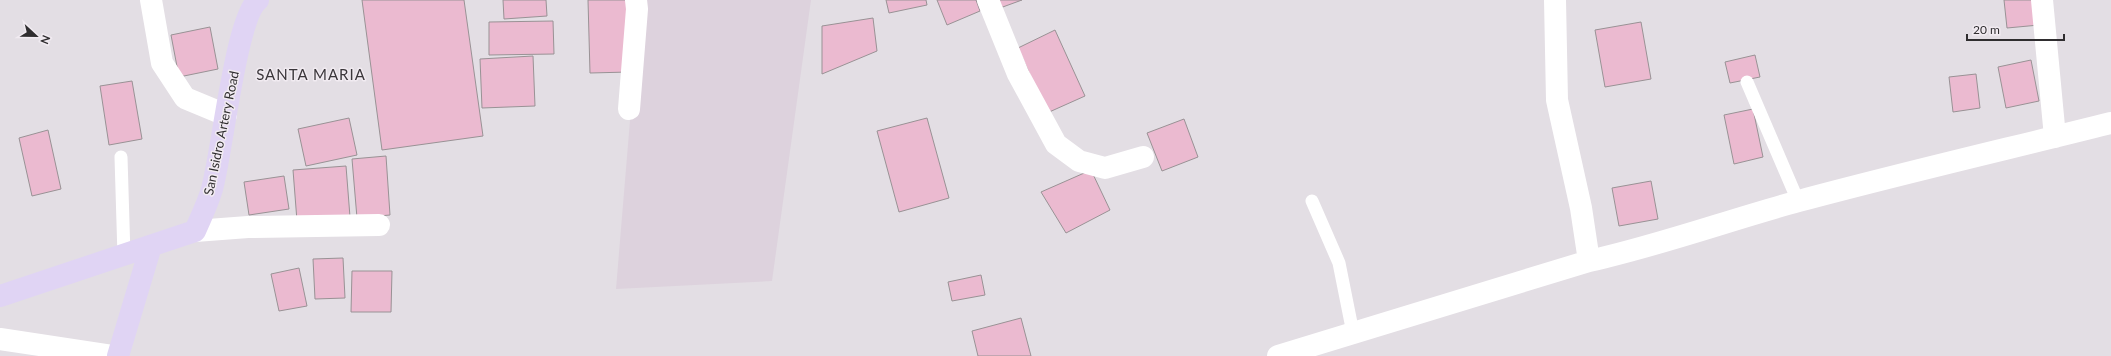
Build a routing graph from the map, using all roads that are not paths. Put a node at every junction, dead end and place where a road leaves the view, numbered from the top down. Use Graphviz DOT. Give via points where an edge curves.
graph roads {
  1 [pos="151,0"];
  2 [pos="258,0"];
  3 [pos="636,0"];
  4 [pos="988,0"];
  5 [pos="1555,0"];
  6 [pos="2042,0"];
  7 [pos="1747,82"];
  8 [pos="629,109"];
  9 [pos="226,115"];
  10 [pos="2111,123"];
  11 [pos="2055,137"];
  12 [pos="121,157"];
  13 [pos="1143,157"];
  14 [pos="1312,201"];
  15 [pos="1798,201"];
  16 [pos="379,225"];
  17 [pos="195,231"];
  18 [pos="151,246"];
  19 [pos="124,256"];
  20 [pos="1589,261"];
  21 [pos="0,296"];
  22 [pos="1353,333"];
  23 [pos="0,339"];
  24 [pos="112,356"];
  25 [pos="118,356"];
  26 [pos="1278,356"];
  1 -- 9 [label="street" via="162,64 185,98"];
  2 -- 9 [label="street, San Isidro Artery Road" via="251,5 239,45"];
  3 -- 8 [label="street"];
  4 -- 13 [label="street" via="1018,74 1056,144 1079,161 1105,168"];
  5 -- 20 [label="street" via="1557,100 1581,208"];
  6 -- 11 [label="street"];
  7 -- 15 [label="lane"];
  9 -- 17 [label="street, San Isidro Artery Road" via="212,188"];
  10 -- 11 [label="street"];
  11 -- 15 [label="street"];
  12 -- 19 [label="lane"];
  14 -- 22 [label="lane" via="1339,263"];
  15 -- 20 [label="street" via="1634,251"];
  16 -- 17 [label="street"];
  17 -- 18 [label="street"];
  18 -- 19 [label="street"];
  18 -- 25 [label="street"];
  19 -- 21 [label="street"];
  20 -- 22 [label="street"];
  22 -- 26 [label="street"];
  23 -- 24 [label="street"];
}
